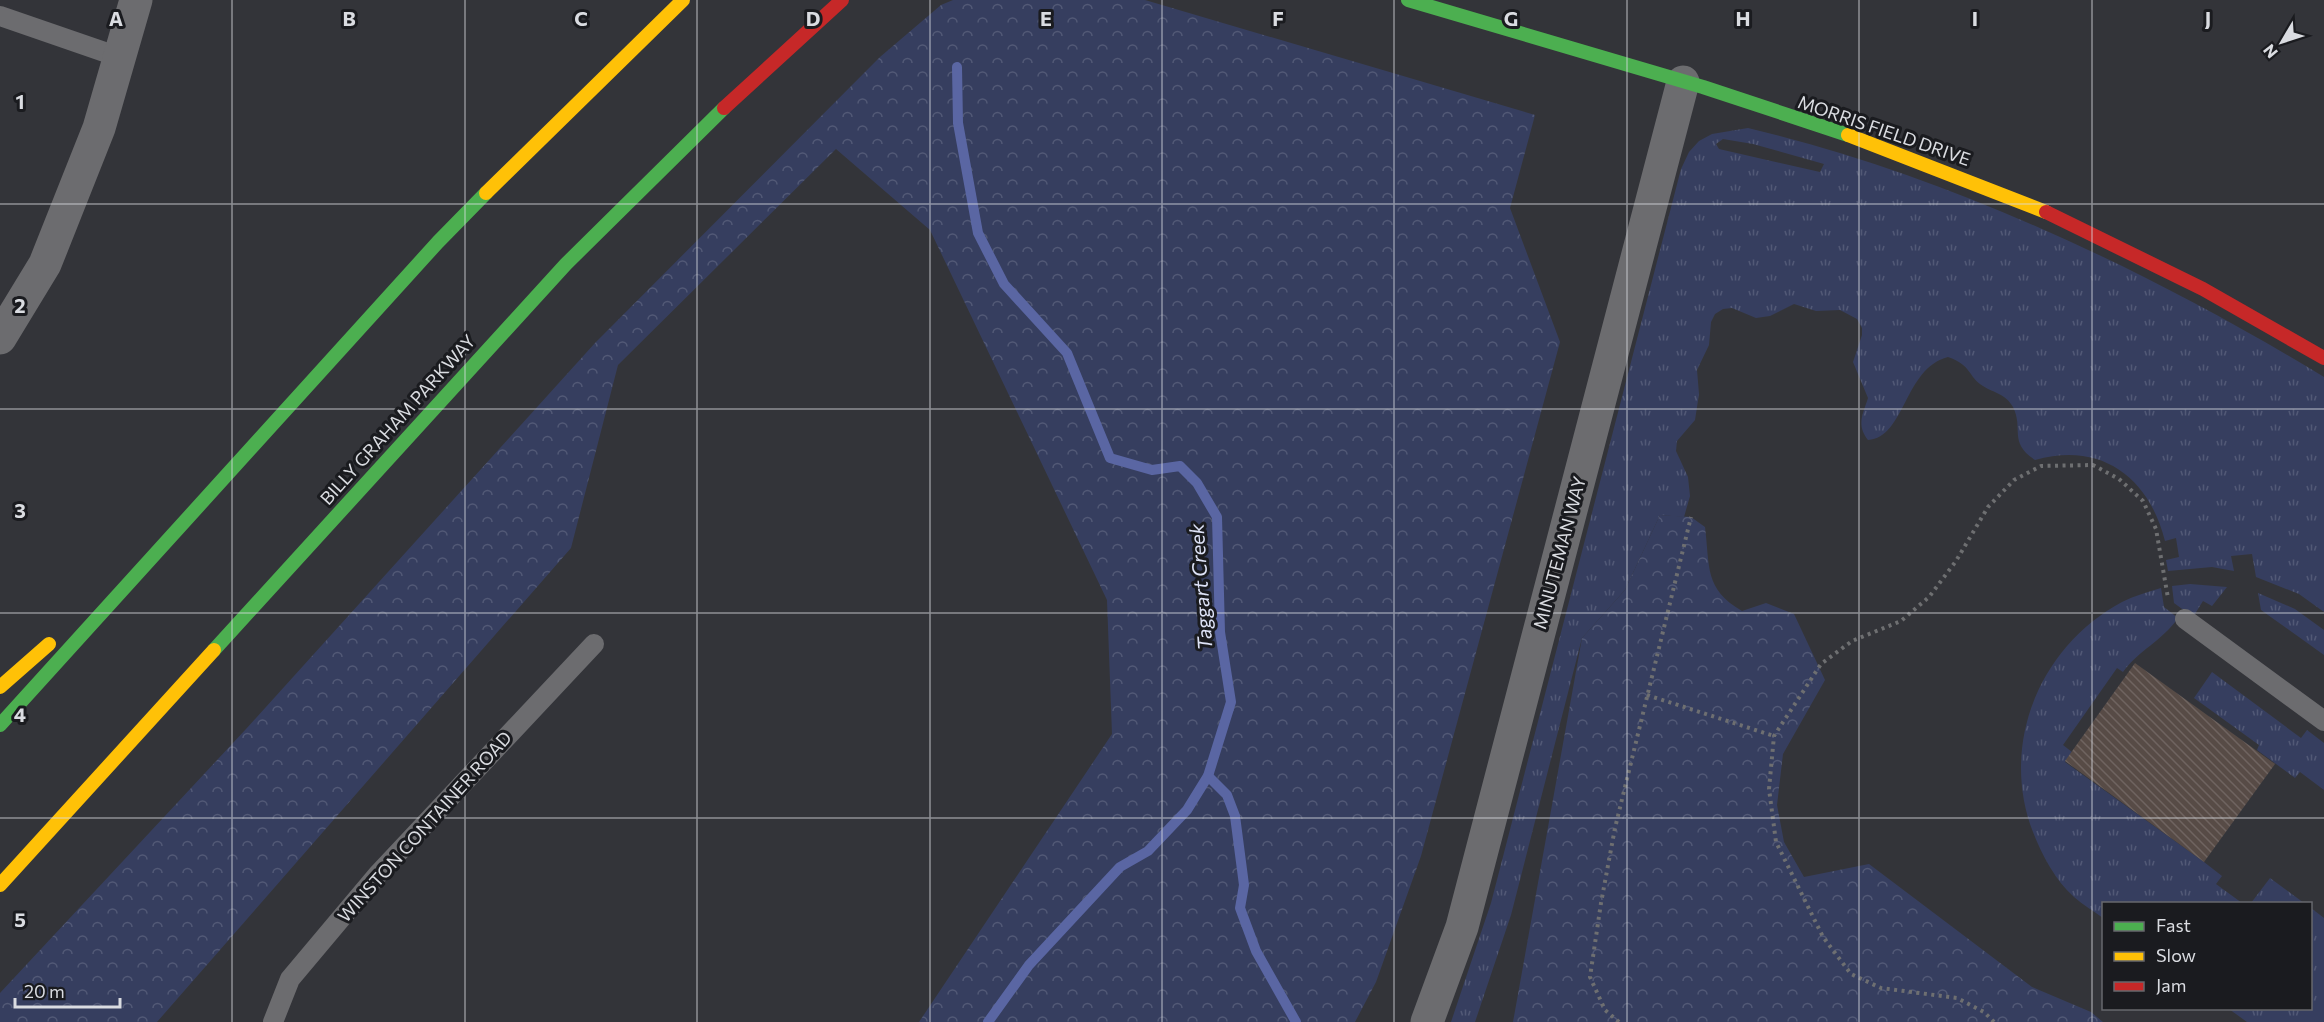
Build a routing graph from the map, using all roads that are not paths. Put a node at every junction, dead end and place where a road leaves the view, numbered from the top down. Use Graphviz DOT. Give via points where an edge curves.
graph roads {
  1 [pos="136,0"];
  2 [pos="683,0"];
  3 [pos="842,0"];
  4 [pos="1408,0"];
  5 [pos="0,16"];
  6 [pos="119,57"];
  7 [pos="1683,82"];
  8 [pos="2,331"];
  9 [pos="2324,358"];
  10 [pos="174,533"];
  11 [pos="78,618"];
  12 [pos="2185,618"];
  13 [pos="61,633"];
  14 [pos="594,644"];
  15 [pos="0,687"];
  16 [pos="2324,721"];
  17 [pos="0,725"];
  18 [pos="0,885"];
  19 [pos="273,1022"];
  20 [pos="1427,1022"];
  1 -- 6 [label="street"];
  2 -- 10 [label="main road" via="438,242"];
  3 -- 18 [label="main road, BILLY GRAHAM PARKWAY" via="702,128 566,264"];
  4 -- 7 [label="main road, MORRIS FIELD DRIVE"];
  5 -- 6 [label="lane"];
  6 -- 8 [label="street" via="99,128 45,264"];
  7 -- 9 [label="main road, MORRIS FIELD DRIVE" via="1907,156 1993,189 2177,274"];
  7 -- 20 [label="street, MINUTEMAN WAY" via="1462,927"];
  10 -- 11 [label="main road"];
  10 -- 17 [label="main road"];
  12 -- 16 [label="lane"];
  13 -- 15 [label="main road"];
  14 -- 19 [label="lane, WINSTON CONTAINER ROAD" via="372,882 290,979"];
}
